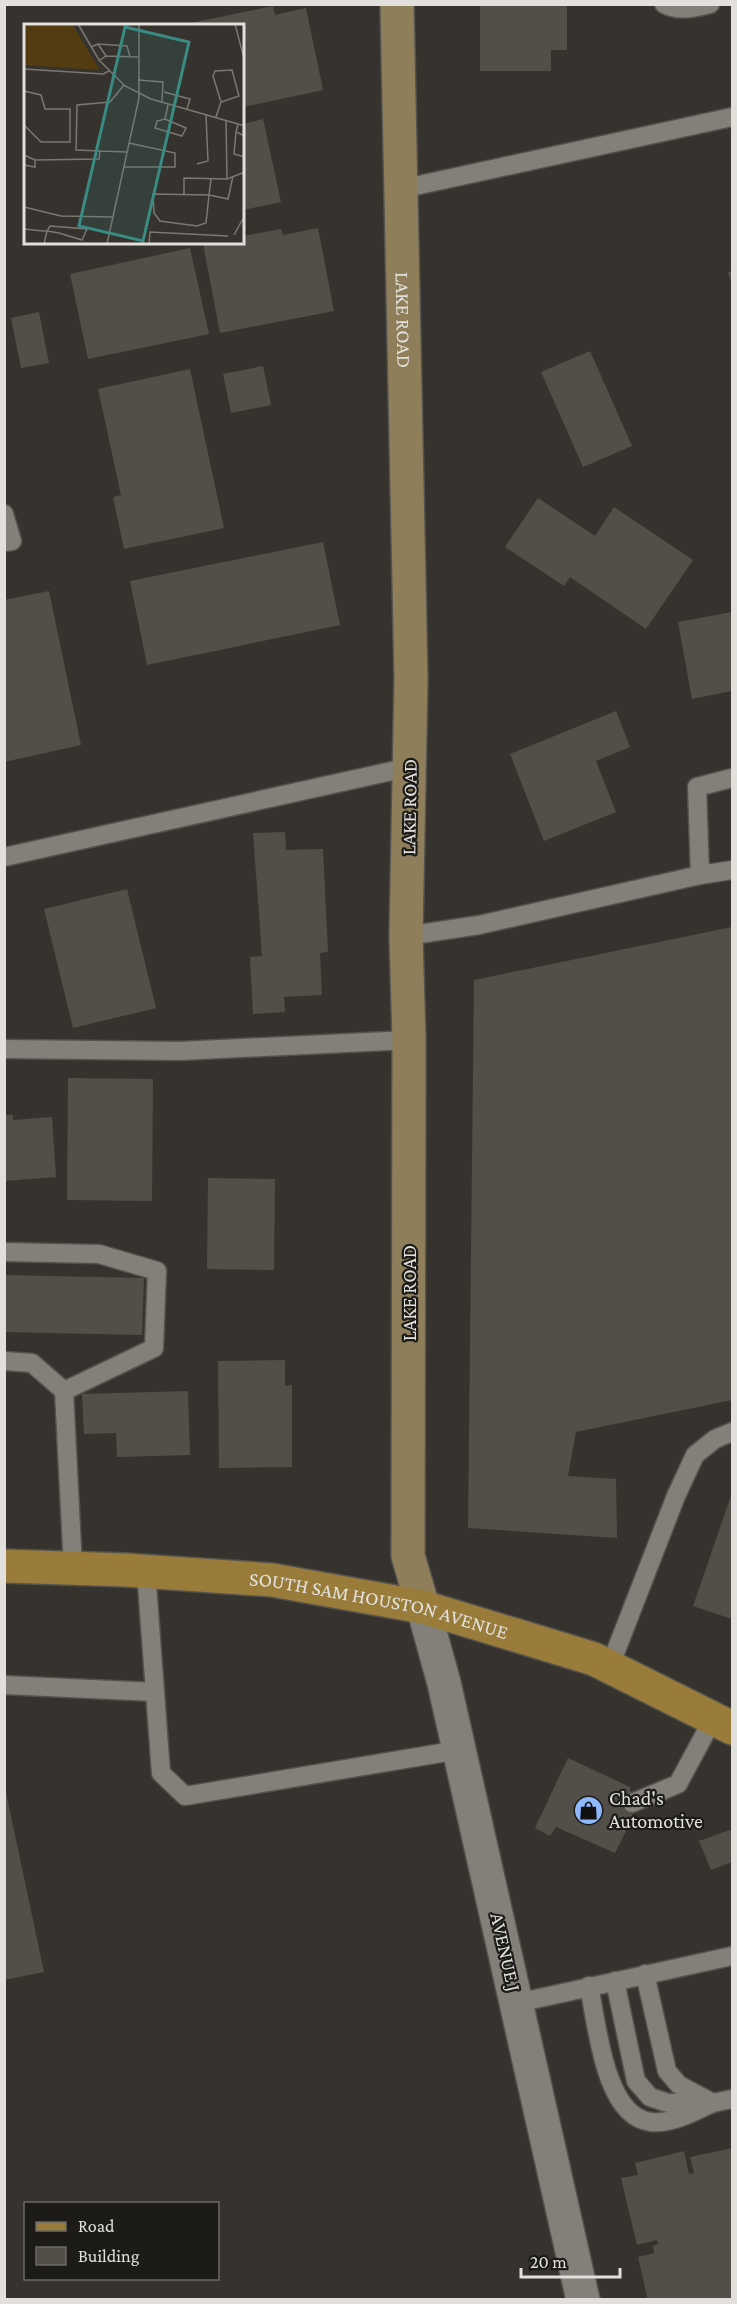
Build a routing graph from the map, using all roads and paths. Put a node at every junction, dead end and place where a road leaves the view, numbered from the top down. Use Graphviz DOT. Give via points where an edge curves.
graph roads {
  1 [pos="397,4"];
  2 [pos="664,4"];
  3 [pos="710,4"];
  4 [pos="732,117"];
  5 [pos="400,189"];
  6 [pos="4,514"];
  7 [pos="4,542"];
  8 [pos="410,767"];
  9 [pos="732,778"];
  10 [pos="4,857"];
  11 [pos="732,870"];
  12 [pos="700,875"];
  13 [pos="406,936"];
  14 [pos="409,1040"];
  15 [pos="4,1049"];
  16 [pos="4,1252"];
  17 [pos="4,1361"];
  18 [pos="64,1391"];
  19 [pos="732,1432"];
  20 [pos="4,1566"];
  21 [pos="73,1568"];
  22 [pos="146,1571"];
  23 [pos="423,1607"];
  24 [pos="609,1666"];
  25 [pos="4,1685"];
  26 [pos="155,1692"];
  27 [pos="723,1722"];
  28 [pos="459,1750"];
  29 [pos="632,1803"];
  30 [pos="732,1956"];
  31 [pos="645,1974"];
  32 [pos="615,1981"];
  33 [pos="589,1986"];
  34 [pos="517,2003"];
  35 [pos="732,2099"];
  36 [pos="713,2103"];
  37 [pos="583,2300"];
  1 -- 5 [label="street, LAKE ROAD"];
  2 -- 3 [label="lane" via="681,8"];
  4 -- 5 [label="lane"];
  5 -- 8 [label="street, LAKE ROAD"];
  6 -- 7 [label="lane" via="12,541"];
  8 -- 10 [label="lane"];
  8 -- 13 [label="street, LAKE ROAD"];
  9 -- 12 [label="lane" via="697,787"];
  11 -- 12 [label="lane"];
  12 -- 13 [label="lane" via="479,924"];
  13 -- 14 [label="street, LAKE ROAD"];
  14 -- 15 [label="lane" via="180,1051"];
  14 -- 23 [label="street, LAKE ROAD" via="408,1556"];
  16 -- 18 [label="lane" via="99,1254 157,1271 154,1348"];
  17 -- 18 [label="lane" via="32,1363"];
  18 -- 21 [label="lane"];
  19 -- 24 [label="lane" via="695,1455"];
  20 -- 21 [label="main road, SOUTH SAM HOUSTON AVENUE"];
  21 -- 22 [label="main road, SOUTH SAM HOUSTON AVENUE"];
  22 -- 23 [label="main road, SOUTH SAM HOUSTON AVENUE" via="272,1580"];
  22 -- 26 [label="lane"];
  23 -- 24 [label="main road, SOUTH SAM HOUSTON AVENUE"];
  23 -- 28 [label="street, AVENUE J"];
  24 -- 27 [label="main road, SOUTH SAM HOUSTON AVENUE"];
  25 -- 26 [label="lane"];
  26 -- 28 [label="lane" via="161,1773 185,1796"];
  27 -- 29 [label="lane" via="678,1784"];
  28 -- 34 [label="street, AVENUE J"];
  30 -- 31 [label="lane"];
  31 -- 32 [label="lane"];
  31 -- 36 [label="lane" via="667,2071 679,2085"];
  32 -- 33 [label="lane"];
  32 -- 36 [label="lane" via="636,2080 650,2097 668,2103"];
  33 -- 34 [label="lane"];
  33 -- 36 [label="lane" via="610,2082 631,2114 651,2122 675,2119"];
  34 -- 37 [label="street, AVENUE J"];
  35 -- 36 [label="lane"];
}
